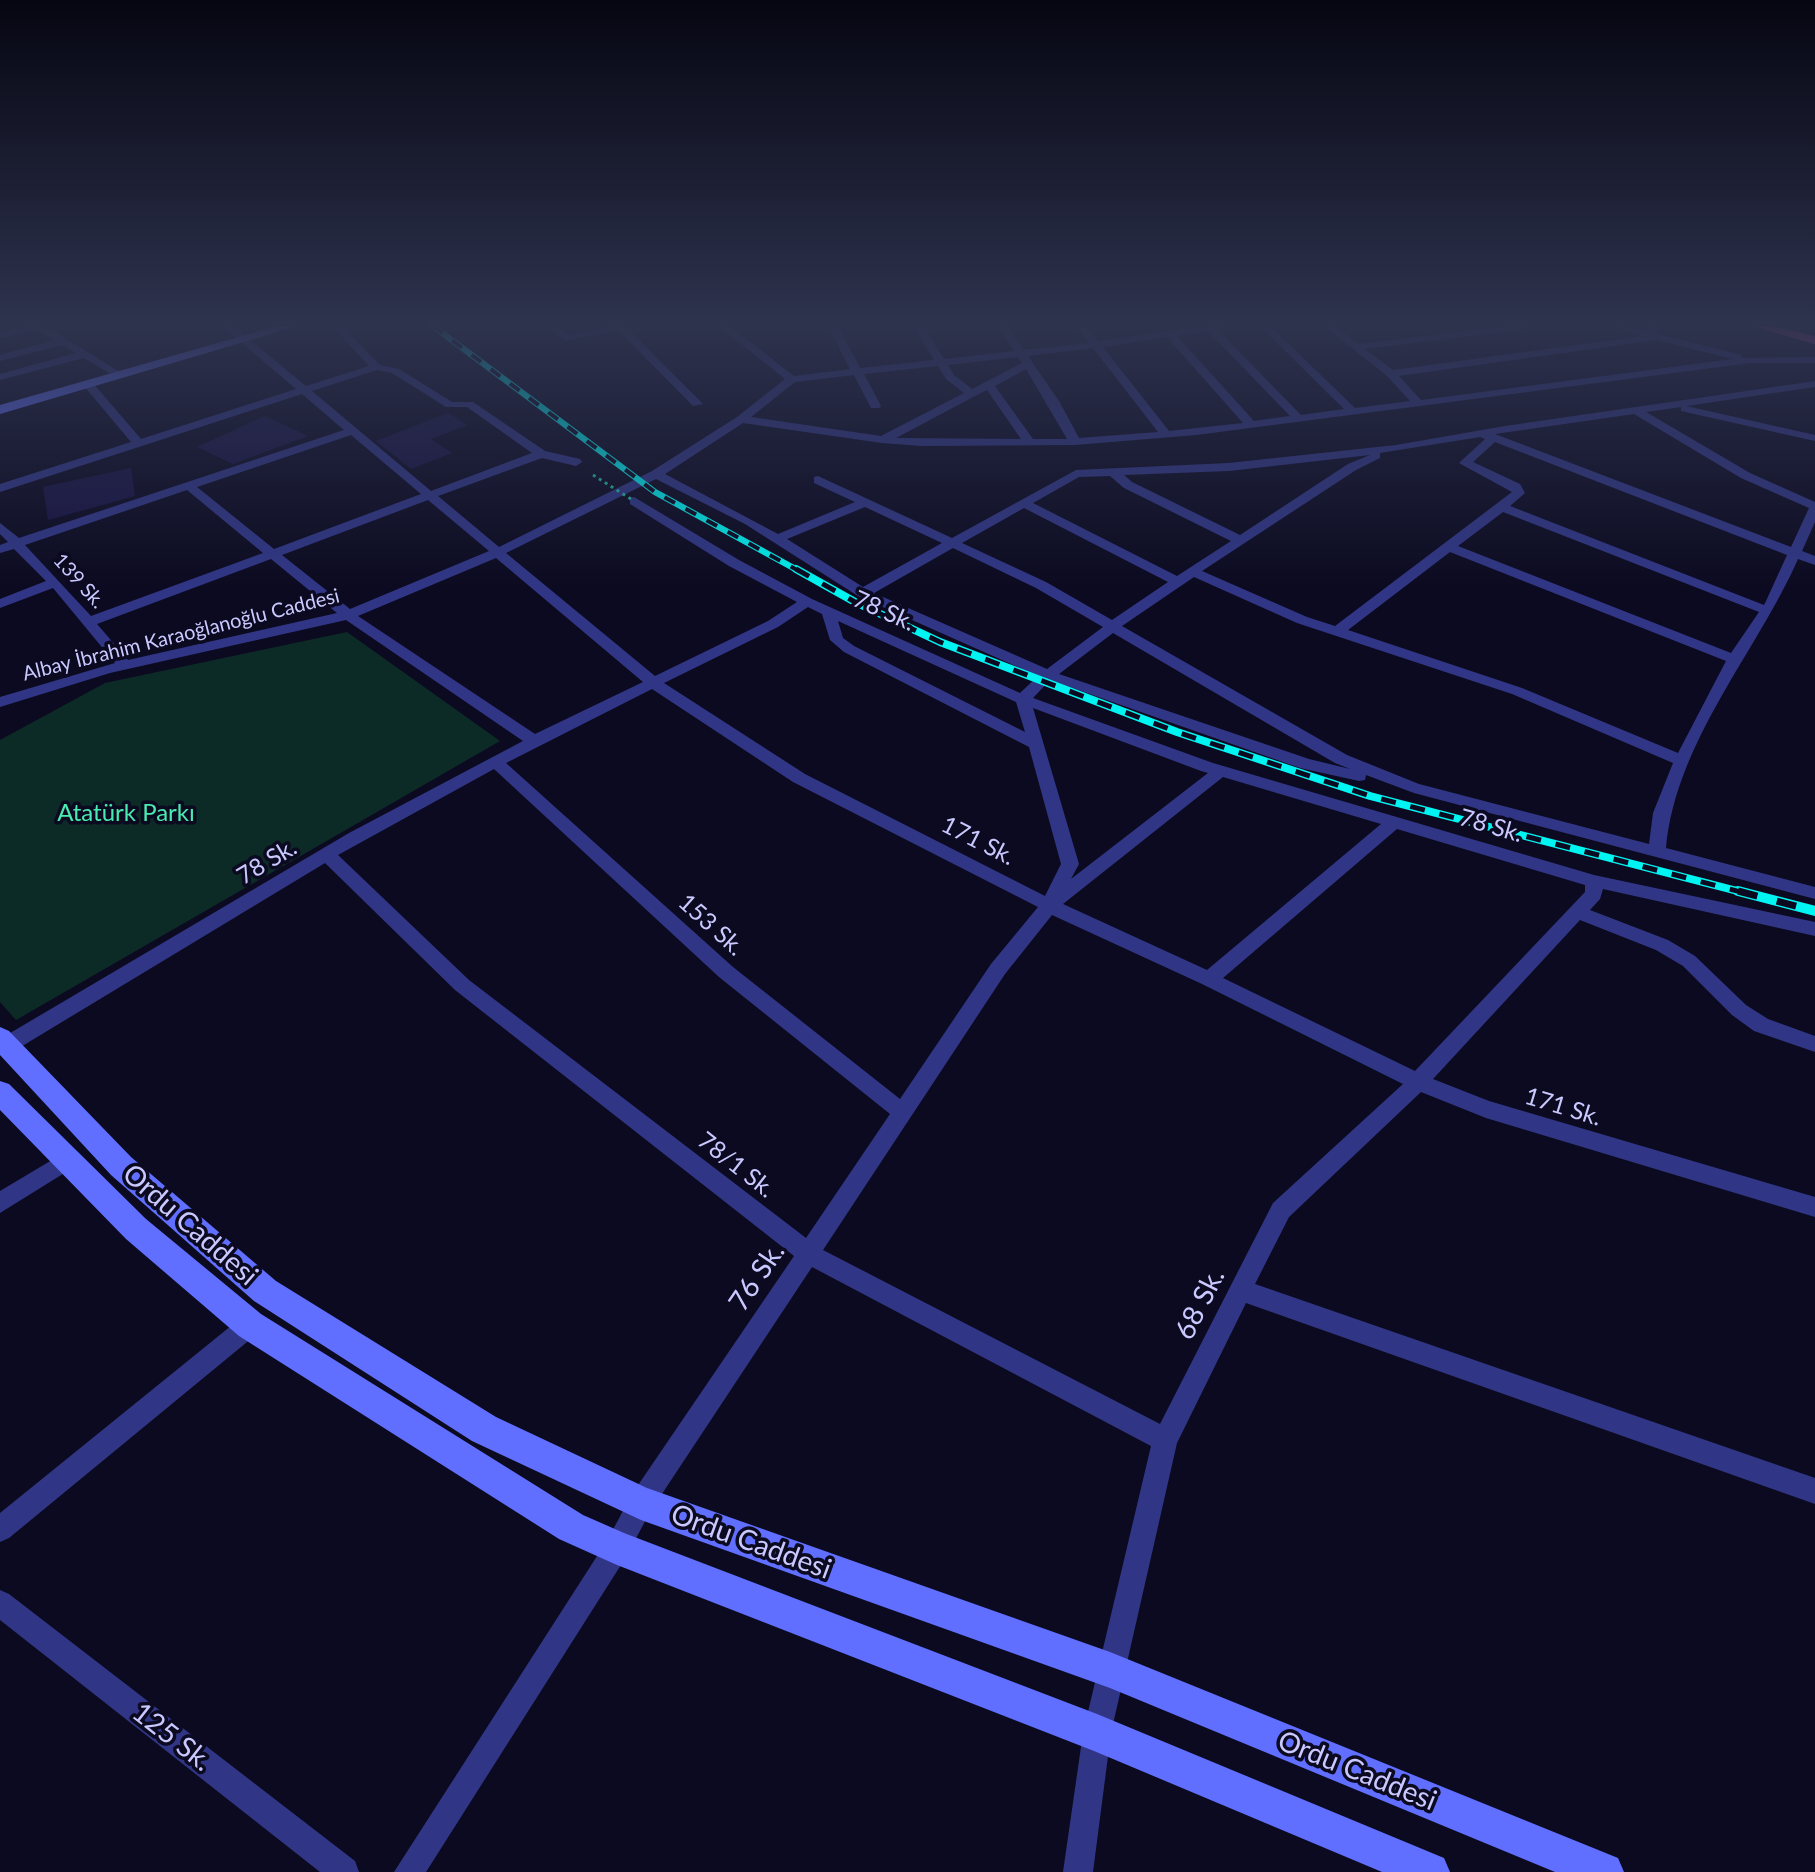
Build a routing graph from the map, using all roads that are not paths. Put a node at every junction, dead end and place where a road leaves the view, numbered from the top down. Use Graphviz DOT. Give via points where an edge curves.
graph roads {
  1 [pos="113,413"];
  2 [pos="238,413"];
  3 [pos="330,413"];
  4 [pos="482,413"];
  5 [pos="748,413"];
  6 [pos="934,413"];
  7 [pos="1009,413"];
  8 [pos="1058,413"];
  9 [pos="1149,413"];
  10 [pos="1241,413"];
  11 [pos="1293,413"];
  12 [pos="1343,413"];
  13 [pos="1623,413"];
  14 [pos="1641,413"];
  15 [pos="1705,413"];
  16 [pos="741,419"];
  17 [pos="1299,419"];
  18 [pos="1251,425"];
  19 [pos="352,431"];
  20 [pos="1166,435"];
  21 [pos="1486,436"];
  22 [pos="1815,438"];
  23 [pos="882,440"];
  24 [pos="1029,442"];
  25 [pos="1075,442"];
  26 [pos="139,444"];
  27 [pos="1396,448"];
  28 [pos="541,454"];
  29 [pos="576,462"];
  30 [pos="1113,472"];
  31 [pos="656,474"];
  32 [pos="818,480"];
  33 [pos="189,486"];
  34 [pos="0,488"];
  35 [pos="429,493"];
  36 [pos="634,501"];
  37 [pos="865,502"];
  38 [pos="1025,504"];
  39 [pos="1502,507"];
  40 [pos="1815,507"];
  41 [pos="0,527"];
  42 [pos="777,539"];
  43 [pos="1242,541"];
  44 [pos="15,544"];
  45 [pos="954,544"];
  46 [pos="1450,547"];
  47 [pos="0,549"];
  48 [pos="270,553"];
  49 [pos="496,553"];
  50 [pos="1793,554"];
  51 [pos="1815,561"];
  52 [pos="1193,572"];
  53 [pos="55,582"];
  54 [pos="1178,582"];
  55 [pos="863,593"];
  56 [pos="807,602"];
  57 [pos="0,604"];
  58 [pos="1768,611"];
  59 [pos="828,612"];
  60 [pos="348,615"];
  61 [pos="89,622"];
  62 [pos="1112,627"];
  63 [pos="1337,632"];
  64 [pos="1734,659"];
  65 [pos="125,666"];
  66 [pos="1049,675"];
  67 [pos="655,684"];
  68 [pos="1023,699"];
  69 [pos="0,702"];
  70 [pos="534,741"];
  71 [pos="1036,744"];
  72 [pos="1682,761"];
  73 [pos="495,762"];
  74 [pos="1220,771"];
  75 [pos="1414,788"];
  76 [pos="1394,822"];
  77 [pos="1657,852"];
  78 [pos="327,854"];
  79 [pos="1594,881"];
  80 [pos="1815,893"];
  81 [pos="1051,904"];
  82 [pos="1578,912"];
  83 [pos="1815,929"];
  84 [pos="1209,979"];
  85 [pos="4,1042"];
  86 [pos="1815,1044"];
  87 [pos="1418,1082"];
  88 [pos="0,1092"];
  89 [pos="903,1113"];
  90 [pos="67,1160"];
  91 [pos="0,1203"];
  92 [pos="1815,1207"];
  93 [pos="809,1254"];
  94 [pos="1240,1290"];
  95 [pos="250,1325"];
  96 [pos="1165,1440"];
  97 [pos="1815,1491"];
  98 [pos="641,1503"];
  99 [pos="0,1529"];
  100 [pos="617,1548"];
  101 [pos="0,1603"];
  102 [pos="1110,1670"];
  103 [pos="1097,1733"];
  104 [pos="344,1872"];
  105 [pos="409,1872"];
  106 [pos="1078,1872"];
  107 [pos="1430,1872"];
  108 [pos="1604,1872"];
  1 -- 26 [label="street"];
  2 -- 26 [label="street"];
  3 -- 19 [label="street, 171 Sk."];
  4 -- 28 [label="street"];
  5 -- 16 [label="street, Albay İbrahim Karaoğlanoğlu Caddesi"];
  6 -- 23 [label="street"];
  7 -- 24 [label="street"];
  8 -- 25 [label="street"];
  9 -- 20 [label="street"];
  10 -- 18 [label="street"];
  11 -- 17 [label="street"];
  12 -- 17 [label="street"];
  13 -- 21 [label="street"];
  14 -- 40 [label="street" via="1736,472"];
  15 -- 22 [label="street"];
  16 -- 23 [label="street"];
  16 -- 31 [label="street, Albay İbrahim Karaoğlanoğlu Caddesi"];
  17 -- 18 [label="street"];
  18 -- 20 [label="street"];
  19 -- 33 [label="street"];
  19 -- 35 [label="street, 171 Sk."];
  20 -- 25 [label="street"];
  21 -- 27 [label="street"];
  21 -- 39 [label="street" via="1465,463 1518,489"];
  21 -- 50 [label="street"];
  23 -- 24 [label="street"];
  24 -- 25 [label="street"];
  26 -- 34 [label="street"];
  27 -- 30 [label="street" via="1229,467"];
  27 -- 43 [label="street" via="1352,467"];
  28 -- 29 [label="street"];
  28 -- 35 [label="street"];
  30 -- 38 [label="street" via="1076,474"];
  30 -- 43 [label="street" via="1128,485"];
  31 -- 42 [label="street"];
  31 -- 49 [label="street, Albay İbrahim Karaoğlanoğlu Caddesi"];
  32 -- 37 [label="street"];
  33 -- 44 [label="street"];
  33 -- 48 [label="street"];
  35 -- 48 [label="street"];
  35 -- 49 [label="street, 171 Sk."];
  36 -- 56 [label="street"];
  37 -- 42 [label="street"];
  37 -- 45 [label="street"];
  38 -- 45 [label="street"];
  38 -- 54 [label="street"];
  39 -- 46 [label="street"];
  39 -- 58 [label="street"];
  40 -- 50 [label="street"];
  41 -- 44 [label="street, 139 Sk."];
  42 -- 55 [label="street"];
  43 -- 52 [label="street"];
  44 -- 47 [label="street"];
  44 -- 53 [label="street, 139 Sk."];
  45 -- 55 [label="street"];
  45 -- 62 [label="street" via="1041,585"];
  46 -- 63 [label="street"];
  46 -- 64 [label="street"];
  48 -- 60 [label="street"];
  48 -- 61 [label="street"];
  49 -- 60 [label="street, Albay İbrahim Karaoğlanoğlu Caddesi"];
  49 -- 67 [label="street, 171 Sk."];
  50 -- 51 [label="street"];
  50 -- 58 [label="street"];
  52 -- 54 [label="street"];
  52 -- 63 [label="street"];
  53 -- 57 [label="street"];
  53 -- 61 [label="street, 139 Sk."];
  54 -- 62 [label="street"];
  55 -- 66 [label="street"];
  56 -- 59 [label="street, 78 Sk."];
  56 -- 67 [label="street, 78 Sk."];
  58 -- 64 [label="street"];
  59 -- 68 [label="street, 78 Sk."];
  59 -- 71 [label="street" via="837,640 849,649"];
  60 -- 65 [label="street, Albay İbrahim Karaoğlanoğlu Caddesi"];
  60 -- 70 [label="street"];
  61 -- 65 [label="street, 139 Sk."];
  62 -- 66 [label="street"];
  62 -- 75 [label="street" via="1341,759"];
  63 -- 72 [label="street" via="1517,691"];
  64 -- 72 [label="street"];
  65 -- 69 [label="street, Albay İbrahim Karaoğlanoğlu Caddesi"];
  66 -- 68 [label="street"];
  66 -- 75 [label="street" via="1306,764"];
  67 -- 70 [label="street, 78 Sk."];
  67 -- 81 [label="street, 171 Sk." via="799,778"];
  68 -- 71 [label="street"];
  68 -- 74 [label="street, 78 Sk."];
  70 -- 73 [label="street, 78 Sk."];
  71 -- 81 [label="street" via="1070,864"];
  72 -- 77 [label="street" via="1661,813"];
  73 -- 78 [label="street, 78 Sk."];
  73 -- 89 [label="street, 153 Sk." via="726,972"];
  74 -- 76 [label="street, 78 Sk."];
  74 -- 81 [label="street, 76 Sk."];
  75 -- 77 [label="street"];
  76 -- 79 [label="street, 78 Sk."];
  76 -- 84 [label="street"];
  77 -- 80 [label="street"];
  78 -- 85 [label="street, 78 Sk."];
  78 -- 93 [label="street, 78/1 Sk." via="462,985"];
  79 -- 82 [label="street, 68 Sk." via="1594,894"];
  79 -- 83 [label="street, 78 Sk."];
  81 -- 84 [label="street, 171 Sk."];
  81 -- 89 [label="street, 76 Sk." via="998,969"];
  82 -- 86 [label="street" via="1662,945 1689,961 1761,1025"];
  82 -- 87 [label="street, 68 Sk."];
  84 -- 87 [label="street, 171 Sk."];
  85 -- 98 [label="main road, Ordu Caddesi" via="121,1166 265,1291 484,1429"];
  87 -- 92 [label="street, 171 Sk." via="1486,1109"];
  87 -- 94 [label="street, 68 Sk." via="1281,1210"];
  88 -- 90 [label="main road, Ordu Caddesi"];
  89 -- 93 [label="street, 76 Sk."];
  90 -- 91 [label="street"];
  90 -- 95 [label="main road, Ordu Caddesi" via="136,1229"];
  93 -- 96 [label="street, 78/1 Sk."];
  93 -- 98 [label="street, 76 Sk."];
  94 -- 96 [label="street, 68 Sk."];
  94 -- 97 [label="street"];
  95 -- 99 [label="street"];
  95 -- 100 [label="main road, Ordu Caddesi" via="571,1527"];
  96 -- 102 [label="street, 68 Sk."];
  98 -- 100 [label="street, 76 Sk."];
  98 -- 102 [label="main road, Ordu Caddesi"];
  100 -- 103 [label="main road, Ordu Caddesi"];
  100 -- 105 [label="street, 76 Sk."];
  101 -- 104 [label="street, 125 Sk."];
  102 -- 103 [label="street, 68 Sk."];
  102 -- 108 [label="main road, Ordu Caddesi"];
  103 -- 106 [label="street, 68 Sk."];
  103 -- 107 [label="main road, Ordu Caddesi"];
}
